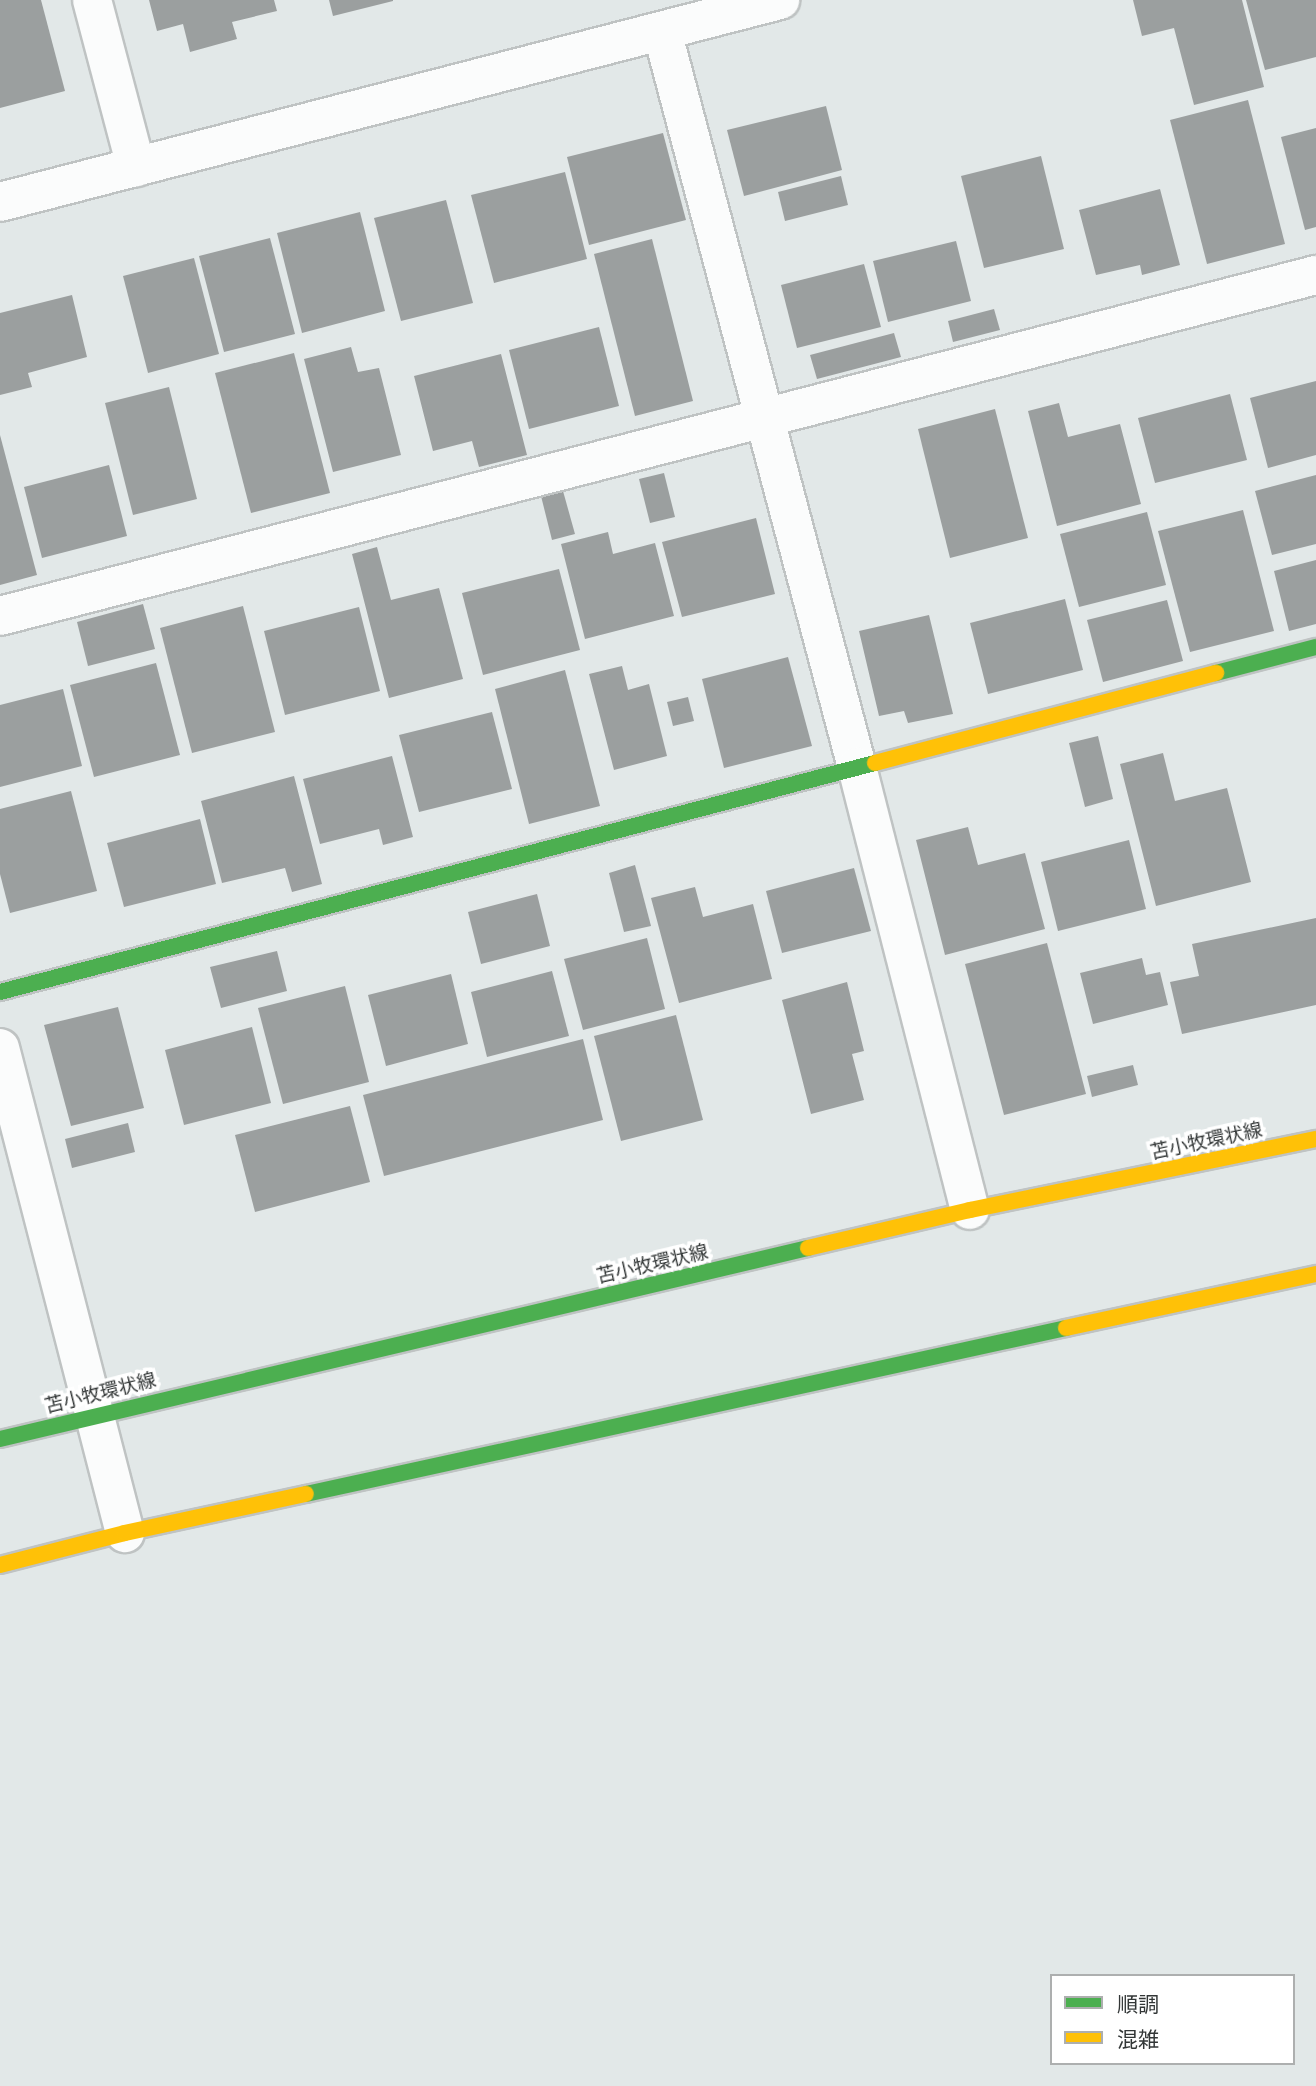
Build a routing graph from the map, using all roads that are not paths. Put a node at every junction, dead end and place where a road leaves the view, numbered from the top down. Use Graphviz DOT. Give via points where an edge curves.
graph roads {
  1 [pos="92,0"];
  2 [pos="780,0"];
  3 [pos="662,30"];
  4 [pos="136,167"];
  5 [pos="0,202"];
  6 [pos="1316,275"];
  7 [pos="763,419"];
  8 [pos="0,616"];
  9 [pos="1316,647"];
  10 [pos="857,766"];
  11 [pos="0,992"];
  12 [pos="0,1048"];
  13 [pos="1316,1139"];
  14 [pos="970,1210"];
  15 [pos="1316,1274"];
  16 [pos="94,1415"];
  17 [pos="0,1439"];
  18 [pos="125,1533"];
  19 [pos="0,1565"];
  1 -- 4 [label="street"];
  2 -- 3 [label="street"];
  3 -- 4 [label="street"];
  3 -- 7 [label="street"];
  4 -- 5 [label="street"];
  6 -- 7 [label="street"];
  7 -- 8 [label="street"];
  7 -- 10 [label="street"];
  9 -- 10 [label="main road"];
  10 -- 11 [label="main road"];
  10 -- 14 [label="street"];
  12 -- 16 [label="street"];
  13 -- 14 [label="main road, 苫小牧環状線"];
  14 -- 16 [label="main road, 苫小牧環状線"];
  15 -- 18 [label="main road"];
  16 -- 17 [label="main road, 苫小牧環状線"];
  16 -- 18 [label="street"];
  18 -- 19 [label="main road"];
}
